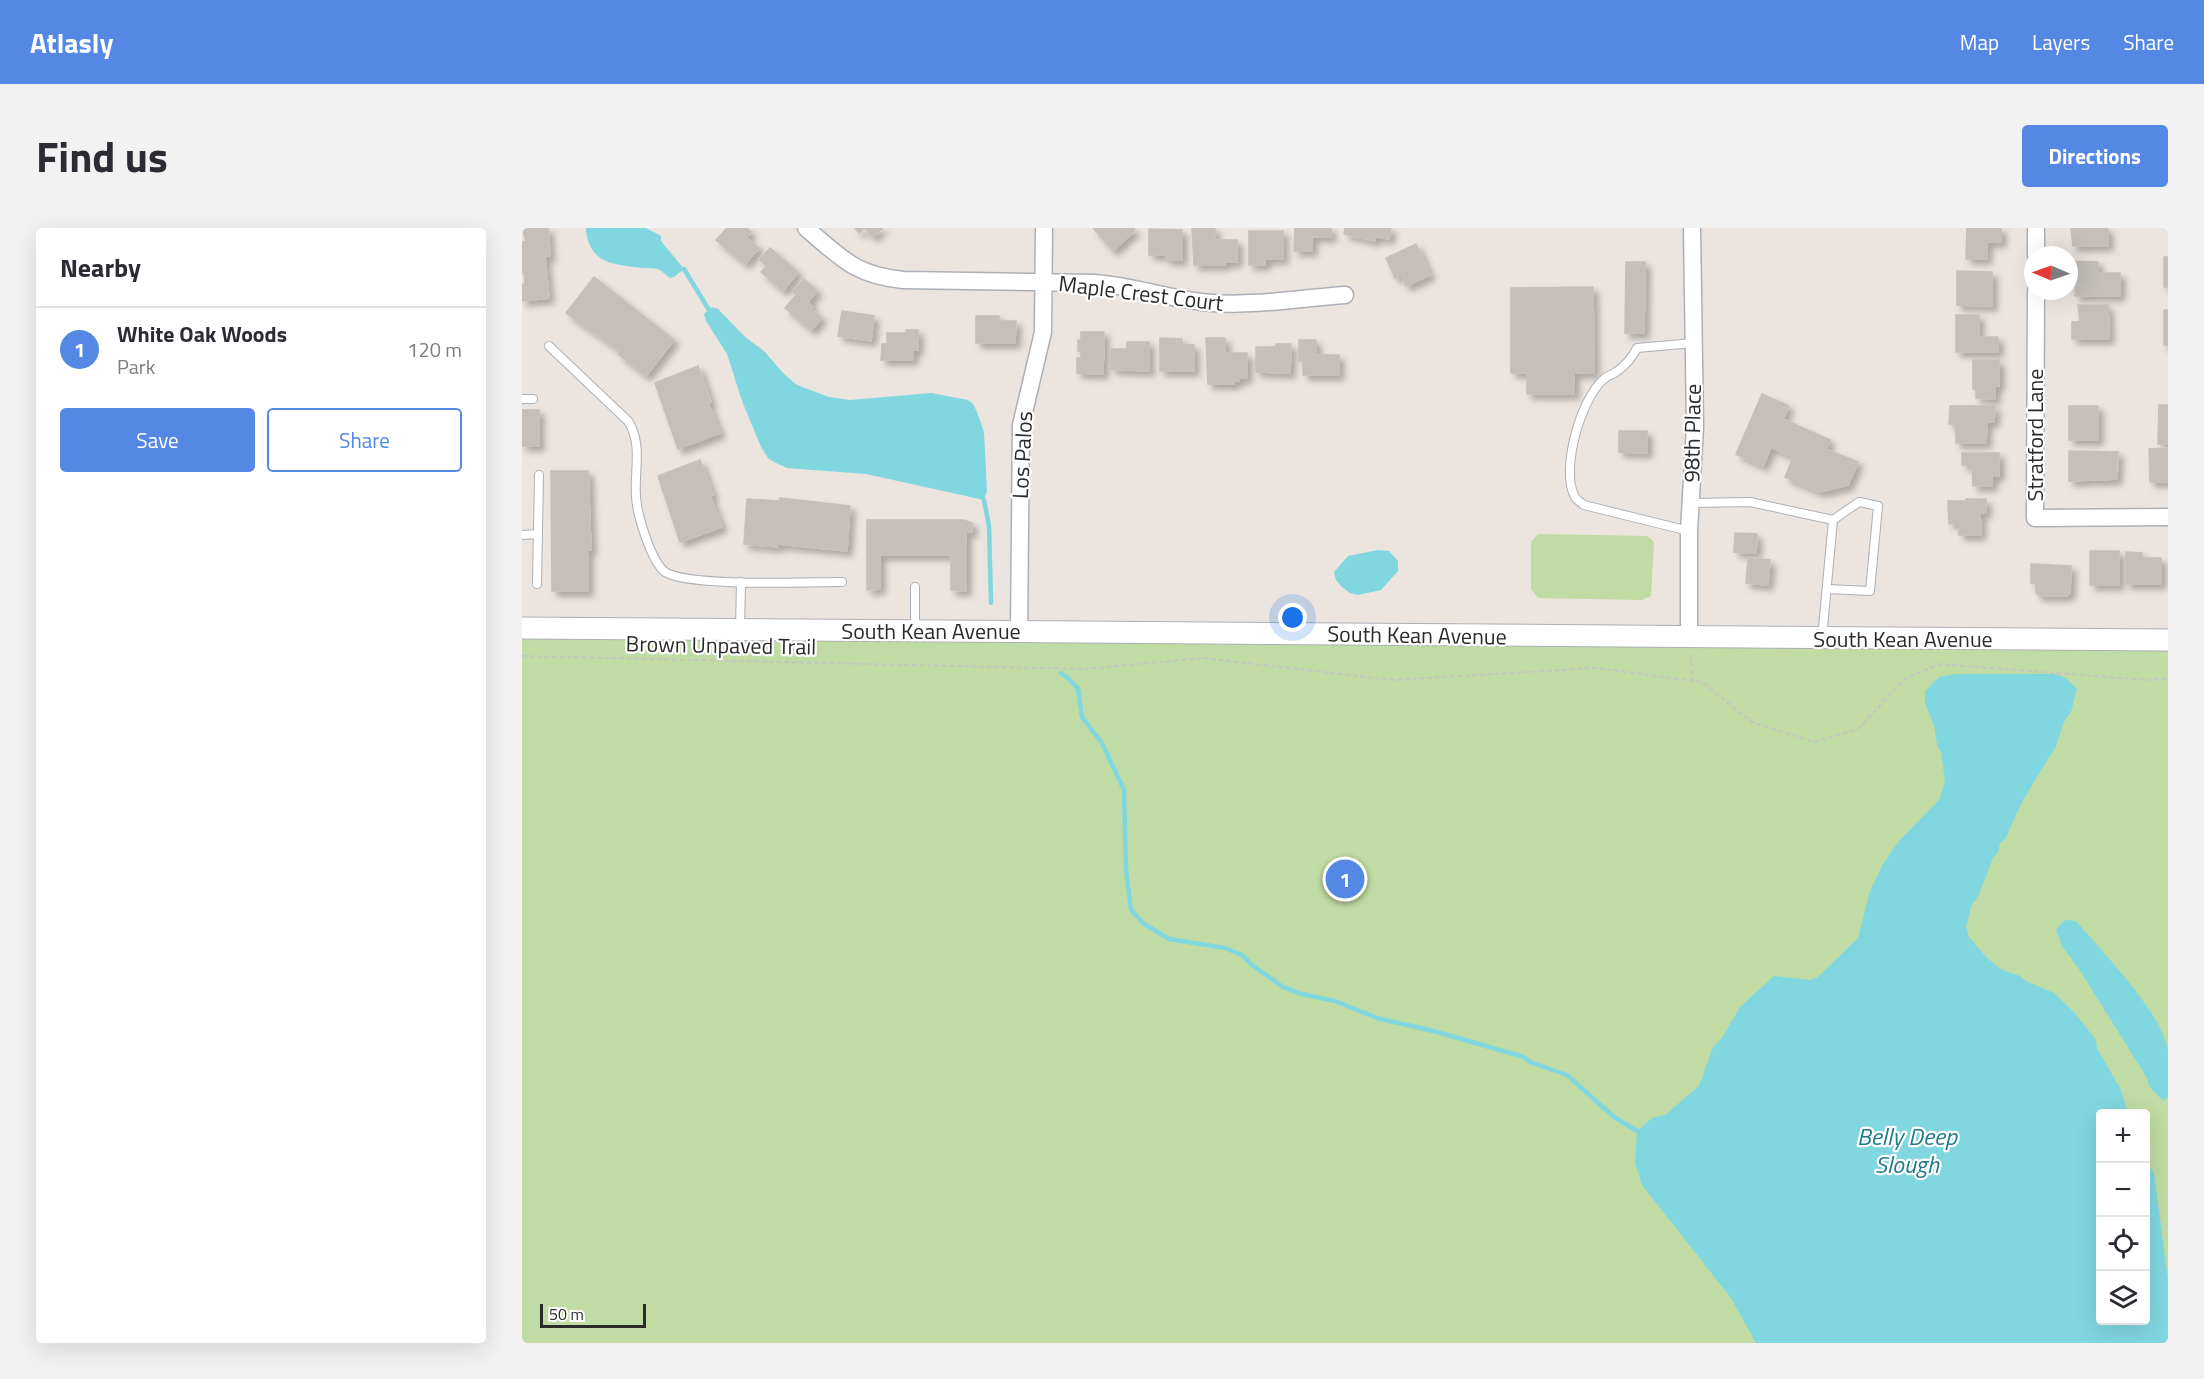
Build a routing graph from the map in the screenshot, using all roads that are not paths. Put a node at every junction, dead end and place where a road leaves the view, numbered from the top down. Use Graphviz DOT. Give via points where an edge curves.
graph roads {
  1 [pos="806,228"];
  2 [pos="1044,228"];
  3 [pos="1692,228"];
  4 [pos="2036,228"];
  5 [pos="2036,246"];
  6 [pos="1044,282"];
  7 [pos="1345,295"];
  8 [pos="2036,300"];
  9 [pos="1693,343"];
  10 [pos="549,346"];
  11 [pos="522,399"];
  12 [pos="533,399"];
  13 [pos="539,475"];
  14 [pos="1691,503"];
  15 [pos="2168,517"];
  16 [pos="1833,520"];
  17 [pos="1689,531"];
  18 [pos="538,534"];
  19 [pos="522,535"];
  20 [pos="741,582"];
  21 [pos="842,582"];
  22 [pos="537,584"];
  23 [pos="915,587"];
  24 [pos="1827,590"];
  25 [pos="522,628"];
  26 [pos="740,629"];
  27 [pos="915,631"];
  28 [pos="1019,632"];
  29 [pos="1689,638"];
  30 [pos="1822,638"];
  31 [pos="2168,640"];
  1 -- 6 [label="street, Maple Crest Court" via="847,263 883,278"];
  2 -- 6 [label="street, Los Palos"];
  3 -- 9 [label="street, 98th Place"];
  4 -- 5 [label="street"];
  6 -- 7 [label="street, Maple Crest Court" via="1116,285 1215,303"];
  6 -- 28 [label="street, Los Palos" via="1043,332 1021,425"];
  8 -- 15 [label="street, Stratford Lane" via="2034,518"];
  9 -- 14 [label="street, 98th Place" via="1695,427"];
  9 -- 17 [label="lane" via="1637,348 1631,359 1603,379 1589,399 1574,437 1568,470 1574,497 1584,505"];
  10 -- 20 [label="lane" via="634,430 638,449 638,513 655,560 675,577"];
  11 -- 12 [label="lane"];
  13 -- 18 [label="lane"];
  14 -- 16 [label="lane" via="1750,502"];
  14 -- 17 [label="street, 98th Place"];
  16 -- 24 [label="lane"];
  16 -- 24 [label="lane" via="1859,502 1878,506 1870,591"];
  17 -- 29 [label="street, 98th Place"];
  18 -- 19 [label="lane"];
  18 -- 22 [label="lane"];
  20 -- 21 [label="lane"];
  20 -- 26 [label="lane"];
  23 -- 27 [label="lane"];
  24 -- 30 [label="lane"];
  25 -- 26 [label="street, South Kean Avenue"];
  26 -- 27 [label="street, South Kean Avenue"];
  27 -- 28 [label="street, South Kean Avenue"];
  28 -- 29 [label="street, South Kean Avenue"];
  29 -- 30 [label="street, South Kean Avenue"];
  30 -- 31 [label="street, South Kean Avenue"];
}
